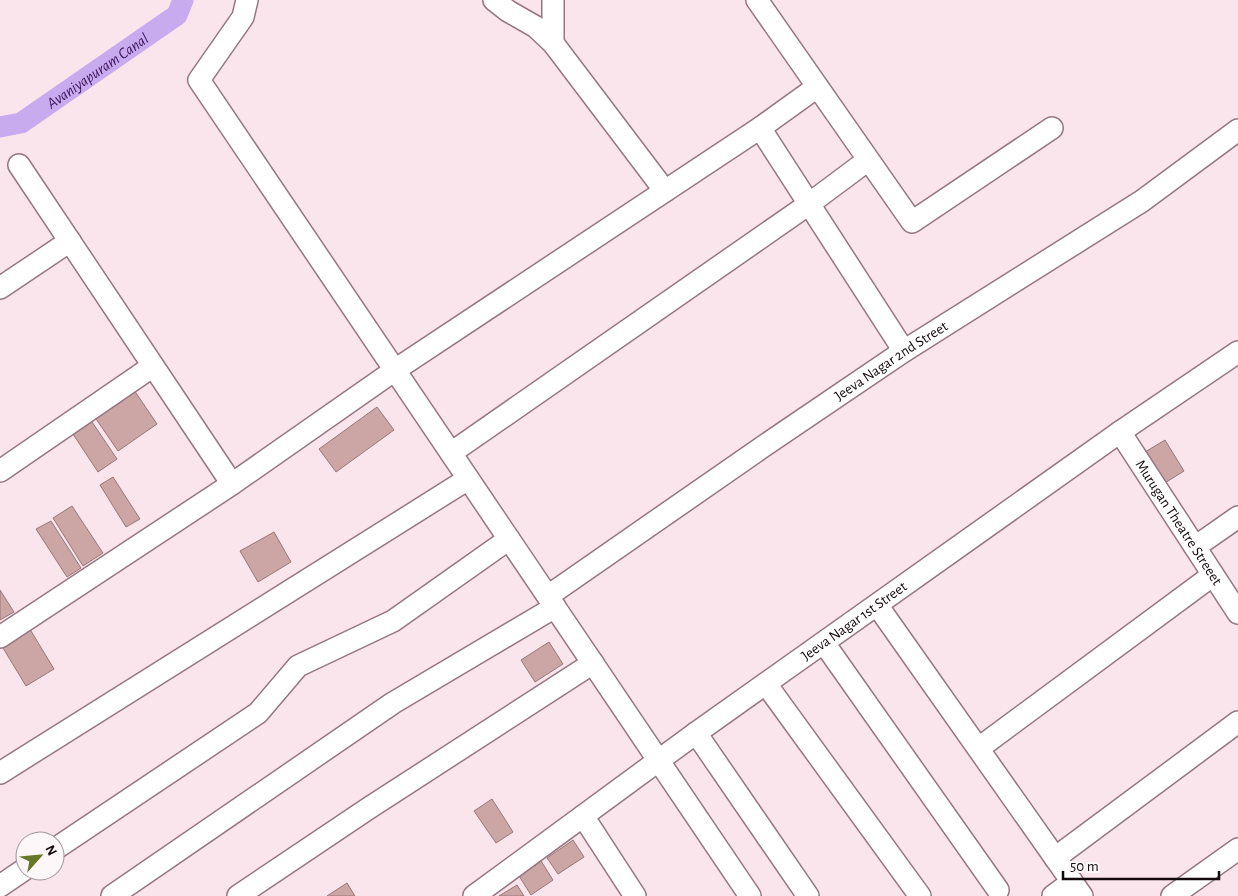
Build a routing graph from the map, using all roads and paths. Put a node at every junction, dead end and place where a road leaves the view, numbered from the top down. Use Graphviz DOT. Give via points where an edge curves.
graph roads {
  1 [pos="247,0"];
  2 [pos="494,0"];
  3 [pos="553,0"];
  4 [pos="757,0"];
  5 [pos="553,43"];
  6 [pos="817,87"];
  7 [pos="760,128"];
  8 [pos="1052,128"];
  9 [pos="1238,130"];
  10 [pos="868,160"];
  11 [pos="19,165"];
  12 [pos="665,191"];
  13 [pos="809,204"];
  14 [pos="70,241"];
  15 [pos="0,288"];
  16 [pos="904,350"];
  17 [pos="1238,352"];
  18 [pos="153,366"];
  19 [pos="395,370"];
  20 [pos="1120,432"];
  21 [pos="451,453"];
  22 [pos="0,471"];
  23 [pos="468,478"];
  24 [pos="232,484"];
  25 [pos="1238,517"];
  26 [pos="509,539"];
  27 [pos="1195,547"];
  28 [pos="1213,575"];
  29 [pos="551,601"];
  30 [pos="878,605"];
  31 [pos="1237,609"];
  32 [pos="0,637"];
  33 [pos="824,643"];
  34 [pos="593,663"];
  35 [pos="766,684"];
  36 [pos="1238,722"];
  37 [pos="696,733"];
  38 [pos="979,748"];
  39 [pos="659,761"];
  40 [pos="0,773"];
  41 [pos="583,816"];
  42 [pos="65,842"];
  43 [pos="1238,849"];
  44 [pos="1056,858"];
  45 [pos="15,876"];
  46 [pos="0,886"];
  47 [pos="1077,889"];
  48 [pos="998,890"];
  49 [pos="478,895"];
  50 [pos="112,896"];
  51 [pos="238,896"];
  52 [pos="635,896"];
  53 [pos="750,896"];
  54 [pos="808,896"];
  55 [pos="920,896"];
  56 [pos="1052,896"];
  57 [pos="1172,896"];
  1 -- 19 [label="street" via="243,17 199,80"];
  2 -- 5 [label="street" via="536,27"];
  3 -- 5 [label="street"];
  4 -- 6 [label="street"];
  5 -- 12 [label="street"];
  6 -- 7 [label="street"];
  6 -- 10 [label="street"];
  7 -- 12 [label="street"];
  7 -- 13 [label="street"];
  8 -- 10 [label="street" via="912,222"];
  9 -- 16 [label="street, Jeeva Nagar 2nd Street" via="1142,201"];
  10 -- 13 [label="street"];
  11 -- 14 [label="street"];
  12 -- 19 [label="street"];
  13 -- 16 [label="street"];
  13 -- 21 [label="street"];
  14 -- 15 [label="street"];
  14 -- 18 [label="street"];
  16 -- 29 [label="street, Jeeva Nagar 2nd Street"];
  17 -- 20 [label="street, Jeeva Nagar 1st Street"];
  18 -- 22 [label="street"];
  18 -- 24 [label="street"];
  19 -- 21 [label="street"];
  19 -- 24 [label="street"];
  20 -- 27 [label="street, Murugan Theatre Streeet"];
  20 -- 30 [label="street, Jeeva Nagar 1st Street"];
  21 -- 23 [label="street"];
  23 -- 26 [label="street"];
  23 -- 40 [label="street"];
  24 -- 32 [label="street"];
  25 -- 27 [label="street"];
  26 -- 29 [label="street"];
  26 -- 42 [label="street" via="393,621 298,666 258,713"];
  27 -- 28 [label="street, Murugan Theatre Streeet"];
  28 -- 31 [label="street, Murugan Theatre Streeet"];
  28 -- 38 [label="street"];
  29 -- 34 [label="street"];
  29 -- 50 [label="street, Jeeva Nagar 2nd Street" via="393,703"];
  30 -- 33 [label="street, Jeeva Nagar 1st Street"];
  30 -- 38 [label="street"];
  33 -- 35 [label="street, Jeeva Nagar 1st Street"];
  33 -- 48 [label="street"];
  34 -- 39 [label="street"];
  34 -- 51 [label="street"];
  35 -- 37 [label="street, Jeeva Nagar 1st Street"];
  35 -- 55 [label="street"];
  36 -- 44 [label="street"];
  37 -- 39 [label="street, Jeeva Nagar 1st Street"];
  37 -- 54 [label="street"];
  38 -- 44 [label="street"];
  39 -- 41 [label="street, Jeeva Nagar 1st Street"];
  39 -- 53 [label="street"];
  41 -- 49 [label="street, Jeeva Nagar 1st Street"];
  41 -- 52 [label="street"];
  43 -- 57 [label="street"];
  44 -- 47 [label="street"];
  45 -- 46 [label="street"];
  47 -- 56 [label="street"];
}
